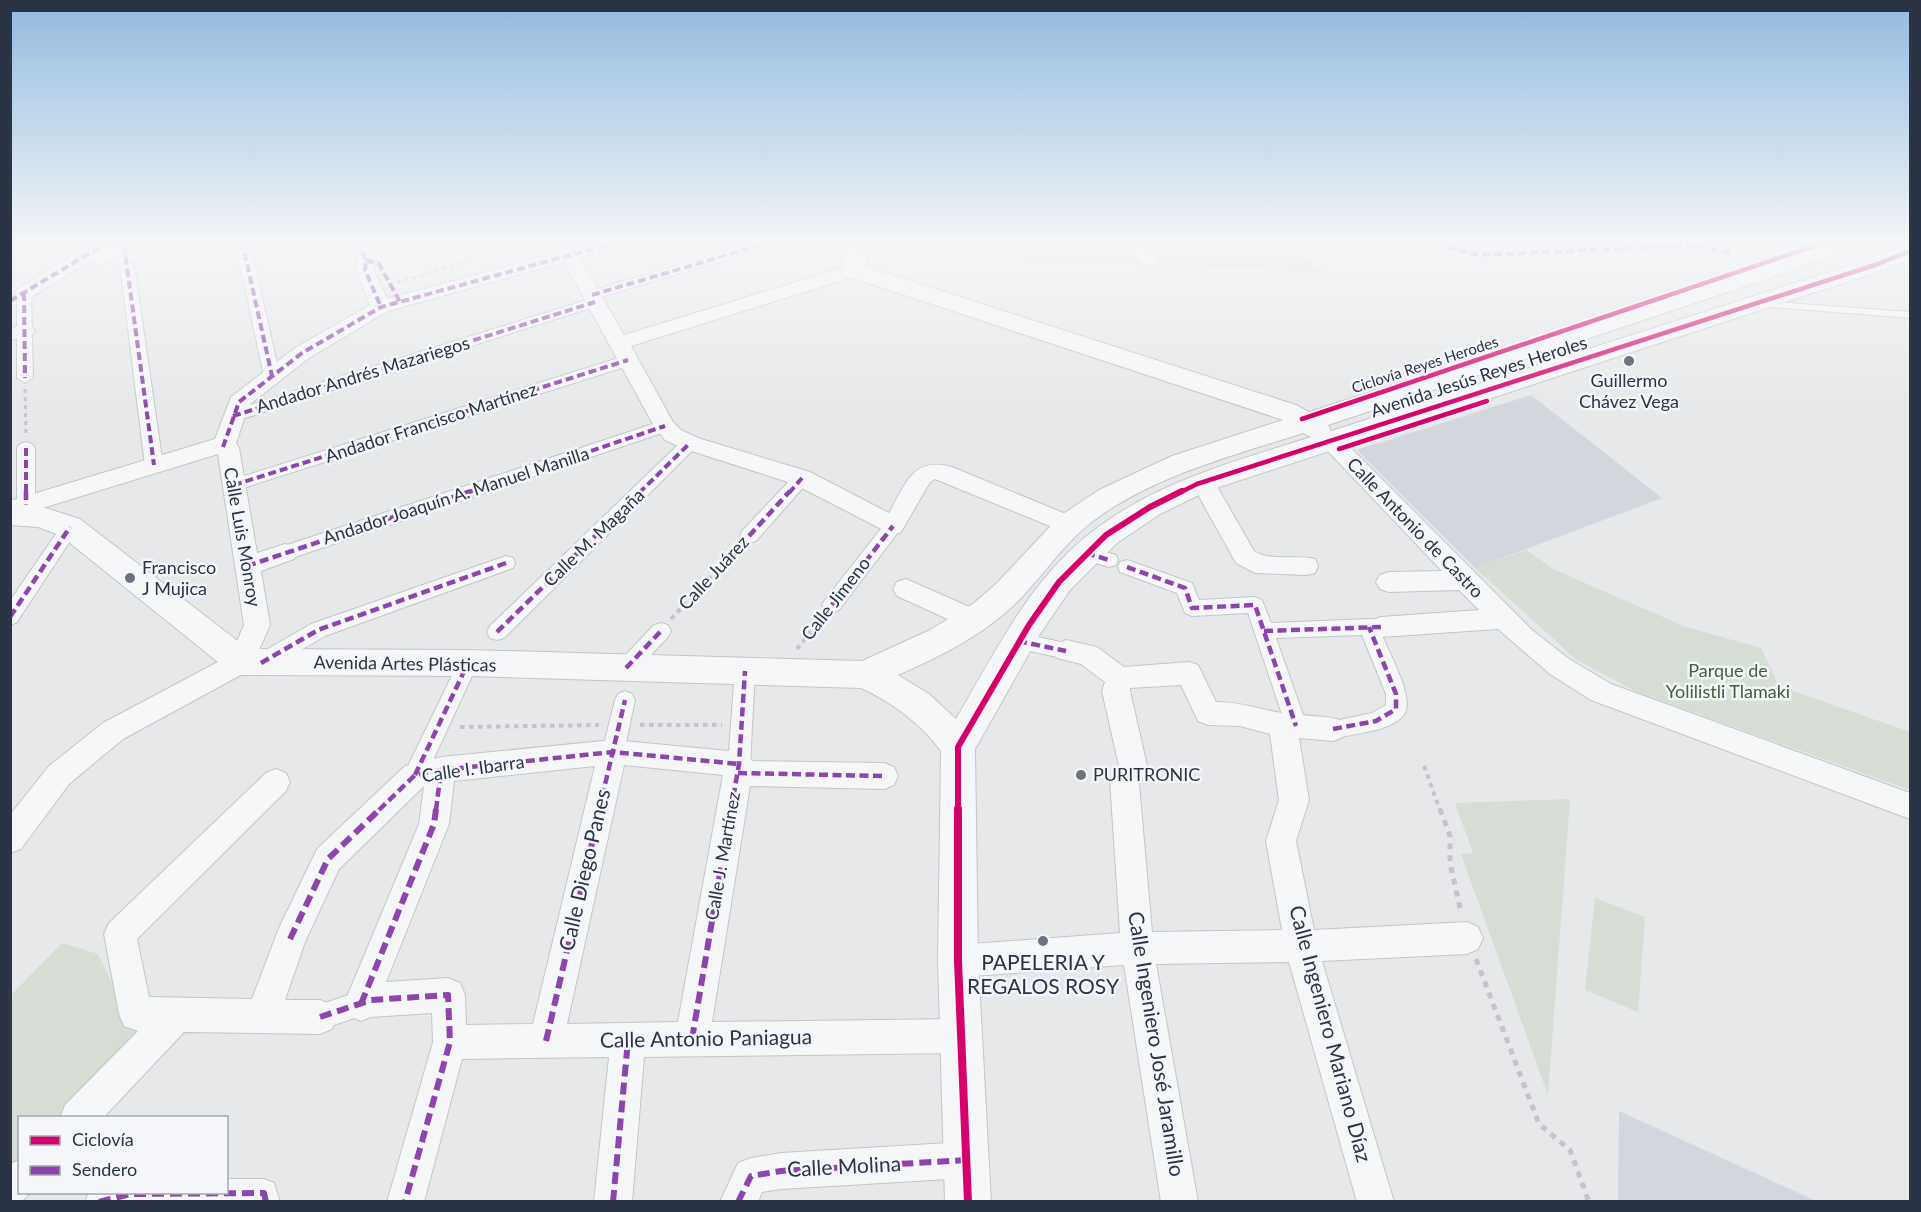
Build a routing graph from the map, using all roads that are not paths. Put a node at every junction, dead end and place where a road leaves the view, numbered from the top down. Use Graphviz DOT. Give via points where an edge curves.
graph roads {
  1 [pos="17,297"];
  2 [pos="131,298"];
  3 [pos="255,298"];
  4 [pos="384,298"];
  5 [pos="594,298"];
  6 [pos="768,298"];
  7 [pos="954,298"];
  8 [pos="1693,298"];
  9 [pos="1776,298"];
  10 [pos="1757,304"];
  11 [pos="1911,315"];
  12 [pos="18,332"];
  13 [pos="624,352"];
  14 [pos="272,376"];
  15 [pos="25,378"];
  16 [pos="233,416"];
  17 [pos="665,426"];
  18 [pos="1319,431"];
  19 [pos="690,443"];
  20 [pos="223,447"];
  21 [pos="26,448"];
  22 [pos="154,465"];
  23 [pos="802,478"];
  24 [pos="1203,482"];
  25 [pos="234,485"];
  26 [pos="16,510"];
  27 [pos="1070,525"];
  28 [pos="893,526"];
  29 [pos="70,527"];
  30 [pos="749,536"];
  31 [pos="285,553"];
  32 [pos="1107,560"];
  33 [pos="506,562"];
  34 [pos="247,566"];
  35 [pos="1306,566"];
  36 [pos="1466,580"];
  37 [pos="1389,582"];
  38 [pos="906,589"];
  39 [pos="832,605"];
  40 [pos="10,617"];
  41 [pos="1503,619"];
  42 [pos="974,620"];
  43 [pos="1375,627"];
  44 [pos="660,631"];
  45 [pos="1264,631"];
  46 [pos="497,632"];
  47 [pos="1018,641"];
  48 [pos="1066,651"];
  49 [pos="251,663"];
  50 [pos="468,663"];
  51 [pos="626,668"];
  52 [pos="745,671"];
  53 [pos="864,675"];
  54 [pos="1119,678"];
  55 [pos="625,700"];
  56 [pos="1289,725"];
  57 [pos="1333,729"];
  58 [pos="616,739"];
  59 [pos="958,747"];
  60 [pos="738,768"];
  61 [pos="428,773"];
  62 [pos="884,776"];
  63 [pos="276,782"];
  64 [pos="1911,806"];
  65 [pos="10,839"];
  66 [pos="1467,938"];
  67 [pos="1302,946"];
  68 [pos="1137,948"];
  69 [pos="958,960"];
  70 [pos="366,1002"];
  71 [pos="177,1014"];
  72 [pos="263,1016"];
  73 [pos="320,1017"];
  74 [pos="961,1036"];
  75 [pos="692,1039"];
  76 [pos="628,1040"];
  77 [pos="546,1041"];
  78 [pos="450,1042"];
  79 [pos="80,1116"];
  80 [pos="966,1160"];
  81 [pos="228,1193"];
  82 [pos="130,1194"];
  83 [pos="99,1202"];
  84 [pos="266,1202"];
  85 [pos="405,1202"];
  86 [pos="613,1202"];
  87 [pos="738,1202"];
  88 [pos="968,1202"];
  89 [pos="1180,1202"];
  90 [pos="1376,1202"];
  1 -- 12 [label="street"];
  2 -- 22 [label="street"];
  3 -- 14 [label="street"];
  4 -- 14 [label="street"];
  5 -- 13 [label="street"];
  5 -- 16 [label="street, Andador Andrés Mazariegos"];
  6 -- 13 [label="street"];
  7 -- 18 [label="street, Calle Antonio de Castro" via="1275,407"];
  8 -- 18 [label="street, Avenida Jesús Reyes Heroles"];
  9 -- 10 [label="street, Avenida Jesús Reyes Heroles"];
  10 -- 11 [label="lane"];
  10 -- 18 [label="street, Avenida Jesús Reyes Heroles"];
  12 -- 15 [label="street"];
  13 -- 17 [label="street"];
  13 -- 25 [label="street, Andador Francisco Martínez"];
  14 -- 16 [label="street" via="239,402"];
  16 -- 20 [label="street"];
  17 -- 19 [label="street"];
  17 -- 31 [label="street, Andador Joaquín A. Manuel Manilla"];
  18 -- 24 [label="street"];
  18 -- 27 [label="street, Avenida Artes Plásticas" via="1182,463 1097,504"];
  18 -- 36 [label="street, Calle Antonio de Castro"];
  19 -- 23 [label="street"];
  19 -- 46 [label="street, Calle M. Magaña"];
  20 -- 22 [label="street"];
  20 -- 25 [label="street, Calle Luis Monroy" via="228,448"];
  21 -- 26 [label="street"];
  22 -- 26 [label="street"];
  23 -- 28 [label="street"];
  23 -- 30 [label="street, Calle Juárez"];
  24 -- 32 [label="street" via="1150,507 1106,535"];
  24 -- 35 [label="street" via="1245,557 1255,564"];
  25 -- 34 [label="street, Calle Luis Monroy"];
  26 -- 29 [label="street"];
  27 -- 28 [label="street" via="932,471 922,476"];
  27 -- 42 [label="street, Avenida Artes Plásticas" via="1005,597"];
  28 -- 39 [label="street, Calle Jimeno"];
  29 -- 40 [label="street"];
  29 -- 49 [label="street"];
  31 -- 34 [label="street, Andador Joaquín A. Manuel Manilla"];
  32 -- 45 [label="street" via="1185,588 1192,608 1255,605"];
  32 -- 47 [label="street" via="1059,582"];
  33 -- 49 [label="street" via="318,630"];
  34 -- 49 [label="street, Calle Luis Monroy" via="257,625"];
  36 -- 37 [label="street"];
  36 -- 41 [label="street, Calle Antonio de Castro"];
  38 -- 42 [label="street"];
  41 -- 43 [label="street"];
  41 -- 64 [label="street, Calle Antonio de Castro" via="1552,663 1601,692"];
  42 -- 53 [label="street, Avenida Artes Plásticas" via="921,651"];
  43 -- 45 [label="street"];
  43 -- 57 [label="street" via="1396,694 1396,709 1376,721"];
  44 -- 51 [label="street"];
  45 -- 56 [label="street"];
  47 -- 48 [label="street"];
  47 -- 59 [label="street"];
  48 -- 54 [label="street" via="1088,655"];
  49 -- 50 [label="street, Avenida Artes Plásticas"];
  49 -- 65 [label="street, Avenida Artes Plásticas" via="113,731 59,775"];
  50 -- 51 [label="street, Avenida Artes Plásticas"];
  50 -- 61 [label="street" via="438,727"];
  51 -- 52 [label="street, Avenida Artes Plásticas"];
  52 -- 53 [label="street, Avenida Artes Plásticas"];
  52 -- 60 [label="street, Calle J. Martínez"];
  53 -- 59 [label="street, Avenida Artes Plásticas" via="901,692 927,711"];
  54 -- 56 [label="street" via="1189,673 1208,713 1240,714"];
  54 -- 68 [label="street, Calle Ingeniero José Jaramillo" via="1116,691 1134,770 1124,779"];
  55 -- 58 [label="street, Calle Diego Panes"];
  56 -- 57 [label="street"];
  56 -- 67 [label="street, Calle Ingeniero Mariano Díaz" via="1294,800 1281,841"];
  58 -- 60 [label="street, Calle I. Ibarra"];
  58 -- 61 [label="street, Calle I. Ibarra"];
  58 -- 77 [label="street, Calle Diego Panes"];
  59 -- 69 [label="street"];
  60 -- 62 [label="street, Calle I. Ibarra"];
  60 -- 75 [label="street, Calle J. Martínez"];
  61 -- 70 [label="street" via="434,824"];
  61 -- 72 [label="street, Calle I. Ibarra" via="328,859 290,939"];
  63 -- 71 [label="street" via="120,934 136,1014"];
  66 -- 67 [label="street"];
  67 -- 68 [label="street"];
  67 -- 90 [label="street, Calle Ingeniero Mariano Díaz"];
  68 -- 69 [label="street"];
  68 -- 89 [label="street, Calle Ingeniero José Jaramillo"];
  69 -- 74 [label="street"];
  70 -- 73 [label="street"];
  70 -- 78 [label="street" via="448,994"];
  71 -- 72 [label="street"];
  71 -- 79 [label="street"];
  72 -- 73 [label="street"];
  74 -- 75 [label="street, Calle Antonio Paniagua"];
  74 -- 80 [label="street"];
  75 -- 76 [label="street, Calle Antonio Paniagua"];
  76 -- 77 [label="street, Calle Antonio Paniagua"];
  76 -- 86 [label="street"];
  77 -- 78 [label="street, Calle Antonio Paniagua"];
  78 -- 85 [label="street"];
  80 -- 87 [label="street, Calle Molina" via="752,1176"];
  80 -- 88 [label="street"];
  81 -- 84 [label="street" via="264,1193"];
  82 -- 83 [label="street"];
}
